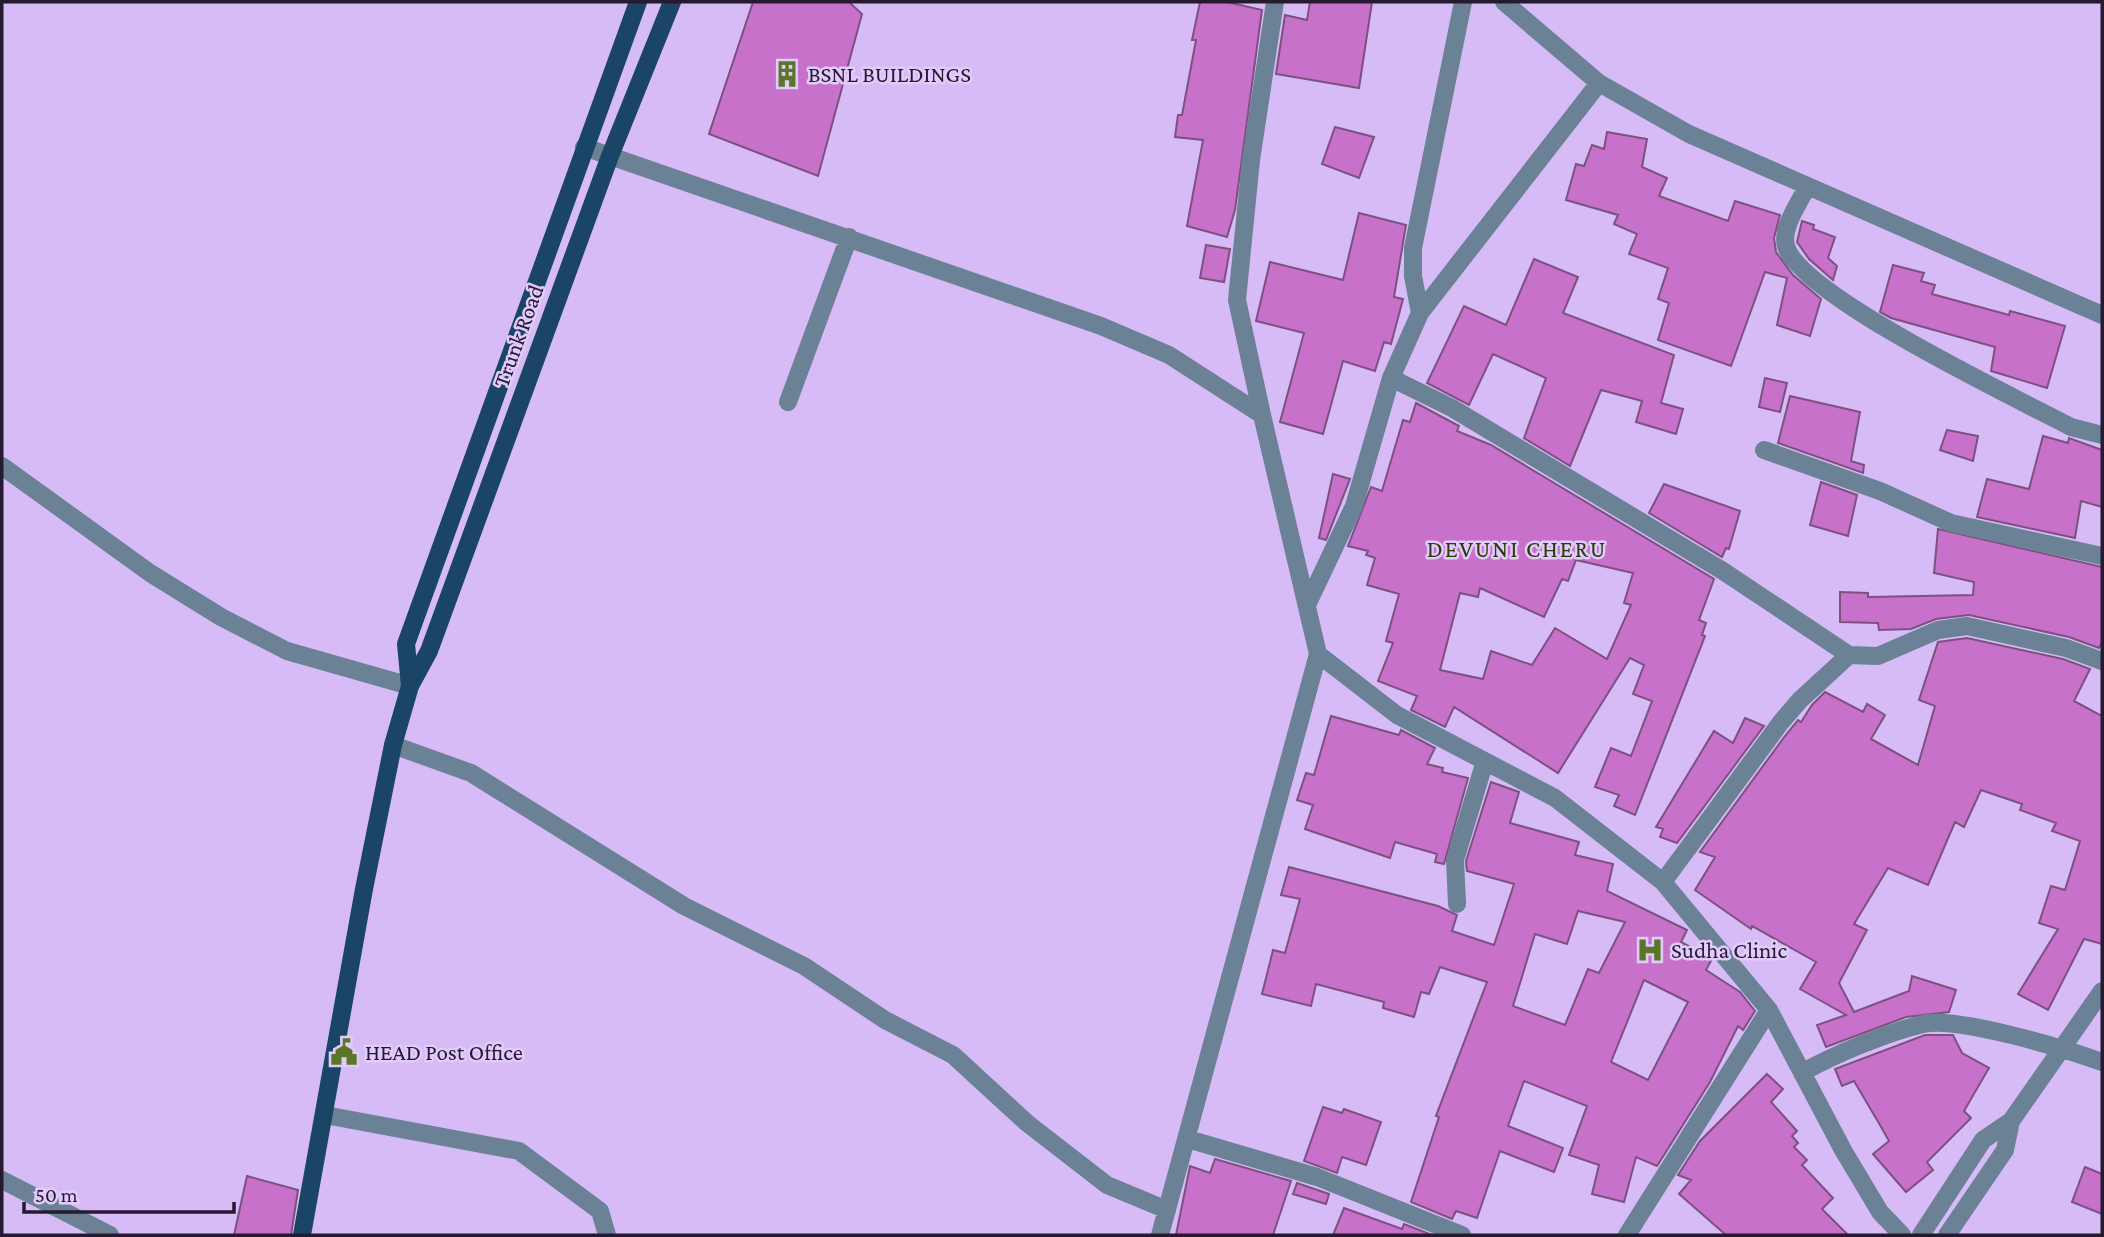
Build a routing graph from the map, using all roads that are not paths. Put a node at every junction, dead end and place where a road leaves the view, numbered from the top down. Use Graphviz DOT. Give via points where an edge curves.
graph roads {
  1 [pos="638,2"];
  2 [pos="672,2"];
  3 [pos="1275,2"];
  4 [pos="1463,2"];
  5 [pos="1504,2"];
  6 [pos="1600,83"];
  7 [pos="584,147"];
  8 [pos="610,156"];
  9 [pos="1807,187"];
  10 [pos="849,237"];
  11 [pos="1420,313"];
  12 [pos="2102,315"];
  13 [pos="1391,379"];
  14 [pos="788,402"];
  15 [pos="1262,415"];
  16 [pos="2102,435"];
  17 [pos="1764,450"];
  18 [pos="2,466"];
  19 [pos="2102,556"];
  20 [pos="1308,603"];
  21 [pos="1318,654"];
  22 [pos="1849,655"];
  23 [pos="2102,661"];
  24 [pos="410,686"];
  25 [pos="393,745"];
  26 [pos="1485,761"];
  27 [pos="1662,882"];
  28 [pos="1457,904"];
  29 [pos="2102,991"];
  30 [pos="1769,1010"];
  31 [pos="2060,1047"];
  32 [pos="2102,1062"];
  33 [pos="1802,1073"];
  34 [pos="325,1115"];
  35 [pos="2011,1121"];
  36 [pos="1188,1139"];
  37 [pos="2,1180"];
  38 [pos="1167,1210"];
  39 [pos="110,1235"];
  40 [pos="302,1235"];
  41 [pos="607,1235"];
  42 [pos="1160,1235"];
  43 [pos="1462,1235"];
  44 [pos="1627,1235"];
  45 [pos="1902,1235"];
  46 [pos="1921,1235"];
  47 [pos="1947,1235"];
  1 -- 7 [label="main road"];
  2 -- 8 [label="main road, Trunk Road"];
  3 -- 15 [label="street" via="1251,160 1237,300"];
  4 -- 11 [label="street" via="1413,248"];
  5 -- 6 [label="street"];
  6 -- 9 [label="street" via="1689,134"];
  6 -- 11 [label="street"];
  7 -- 8 [label="street"];
  7 -- 24 [label="main road" via="406,644"];
  8 -- 10 [label="street"];
  8 -- 24 [label="main road, Trunk Road" via="429,651"];
  9 -- 12 [label="street"];
  9 -- 16 [label="street" via="1788,225 1785,242 1788,252 1822,284 1875,323 2071,427"];
  10 -- 14 [label="street"];
  10 -- 15 [label="street" via="1101,326 1169,355"];
  11 -- 13 [label="street"];
  13 -- 20 [label="street" via="1354,506"];
  13 -- 22 [label="street" via="1452,408 1723,571"];
  15 -- 20 [label="street"];
  17 -- 19 [label="street" via="1880,491 1951,523"];
  18 -- 24 [label="street" via="150,573 221,617 287,651"];
  20 -- 21 [label="street"];
  21 -- 26 [label="street" via="1397,715"];
  21 -- 36 [label="street"];
  22 -- 23 [label="street" via="1878,656 1938,630 1967,625"];
  22 -- 27 [label="street" via="1781,722"];
  24 -- 25 [label="main road"];
  25 -- 34 [label="main road"];
  25 -- 38 [label="street" via="471,773 684,906 804,966 885,1020 953,1055 1027,1123 1107,1185"];
  26 -- 27 [label="street" via="1555,798"];
  26 -- 28 [label="street" via="1455,860"];
  27 -- 30 [label="street"];
  29 -- 31 [label="street"];
  30 -- 33 [label="street"];
  30 -- 44 [label="street"];
  31 -- 32 [label="street"];
  31 -- 33 [label="street" via="1954,1024 1924,1023 1829,1057"];
  31 -- 35 [label="street"];
  33 -- 45 [label="street" via="1880,1212"];
  34 -- 40 [label="main road"];
  34 -- 41 [label="street" via="519,1151 600,1211"];
  35 -- 46 [label="street" via="1983,1140"];
  35 -- 47 [label="street" via="2005,1150"];
  36 -- 38 [label="street"];
  36 -- 43 [label="street" via="1317,1177"];
  37 -- 39 [label="street"];
  38 -- 42 [label="street"];
}
